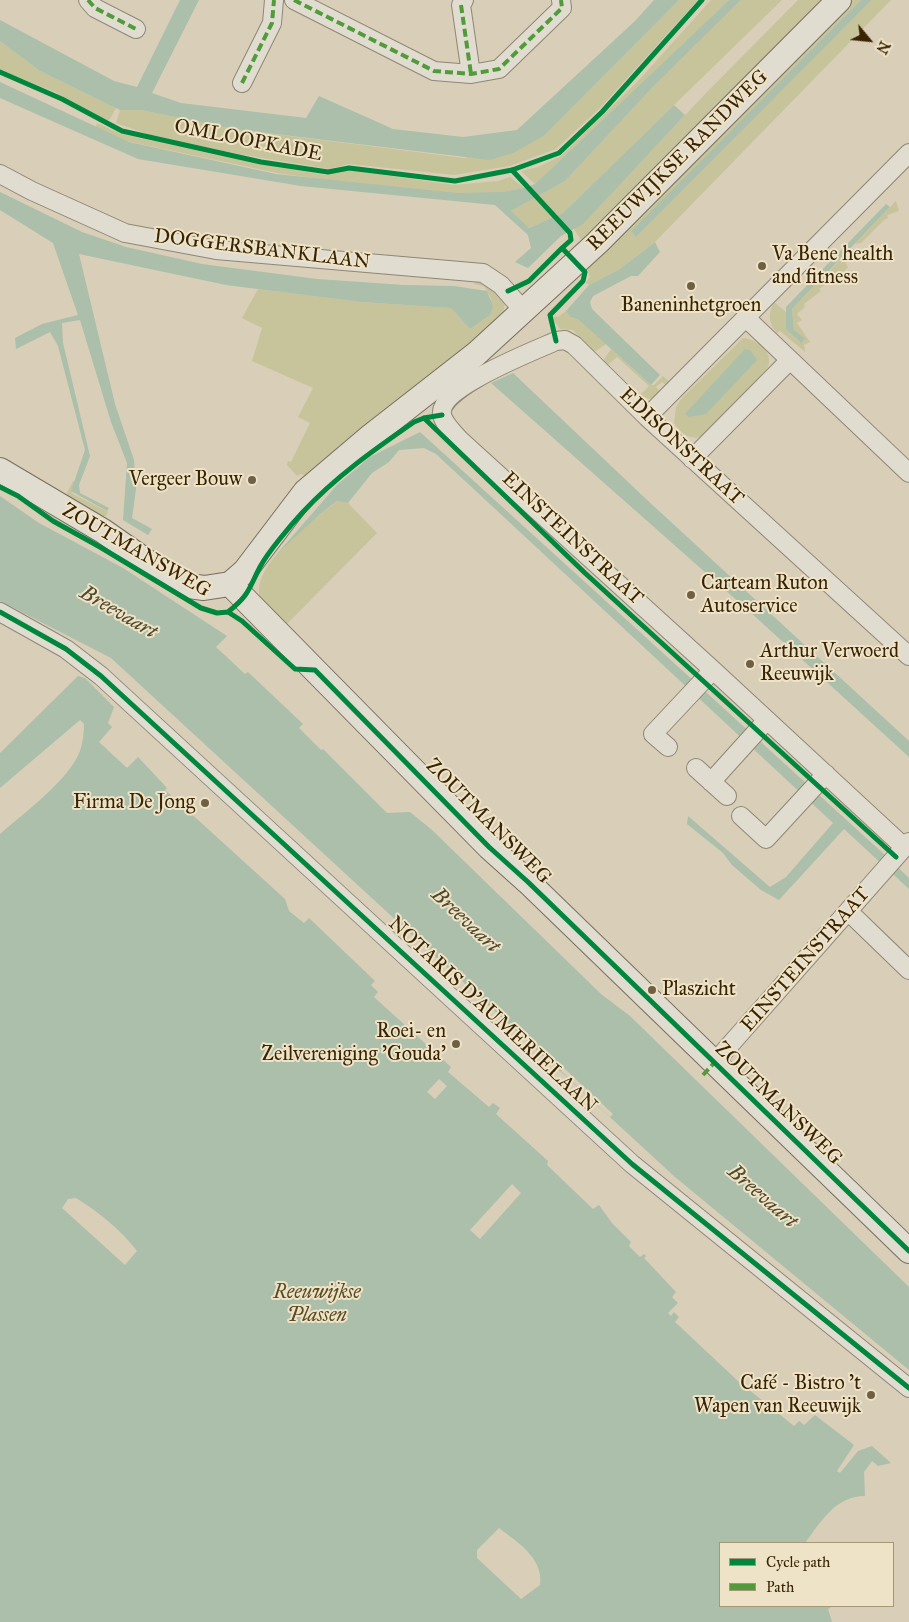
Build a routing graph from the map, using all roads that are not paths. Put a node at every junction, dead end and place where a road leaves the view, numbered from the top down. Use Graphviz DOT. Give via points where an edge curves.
graph roads {
  1 [pos="88,0"];
  2 [pos="274,0"];
  3 [pos="294,0"];
  4 [pos="839,0"];
  5 [pos="459,2"];
  6 [pos="565,3"];
  7 [pos="136,29"];
  8 [pos="471,74"];
  9 [pos="242,82"];
  10 [pos="909,153"];
  11 [pos="0,174"];
  12 [pos="523,310"];
  13 [pos="746,318"];
  14 [pos="790,360"];
  15 [pos="442,415"];
  16 [pos="647,417"];
  17 [pos="692,459"];
  18 [pos="0,470"];
  19 [pos="909,473"];
  20 [pos="230,584"];
  21 [pos="0,612"];
  22 [pos="909,656"];
  23 [pos="713,670"];
  24 [pos="767,720"];
  25 [pos="668,747"];
  26 [pos="696,768"];
  27 [pos="826,774"];
  28 [pos="711,782"];
  29 [pos="727,796"];
  30 [pos="741,816"];
  31 [pos="903,849"];
  32 [pos="849,912"];
  33 [pos="909,970"];
  34 [pos="714,1063"];
  35 [pos="909,1251"];
  36 [pos="909,1388"];
  1 -- 7 [label="street" via="95,8"];
  2 -- 9 [label="street" via="272,23"];
  3 -- 8 [label="street" via="434,71"];
  4 -- 12 [label="main road, REEUWIJKSE RANDWEG" via="637,205"];
  5 -- 8 [label="street"];
  6 -- 8 [label="street" via="499,69"];
  10 -- 13 [label="street"];
  11 -- 12 [label="street, DOGGERSBANKLAAN" via="125,233 216,250 483,273 508,291"];
  12 -- 20 [label="main road, REEUWIJKSE RANDWEG" via="476,354 305,492 245,571"];
  13 -- 14 [label="street"];
  13 -- 16 [label="street"];
  14 -- 17 [label="street"];
  14 -- 19 [label="street"];
  15 -- 16 [label="street, EDISONSTRAAT" via="448,397 470,382 564,340 574,345"];
  15 -- 23 [label="street, EINSTEINSTRAAT" via="460,440"];
  16 -- 17 [label="street, EDISONSTRAAT"];
  17 -- 22 [label="street, EDISONSTRAAT"];
  18 -- 20 [label="main road, ZOUTMANSWEG" via="29,486 62,516 104,530 146,561 189,586 204,588"];
  20 -- 34 [label="main road, ZOUTMANSWEG" via="489,847"];
  21 -- 36 [label="street, NOTARIS D'AUMERIELAAN" via="66,649 101,676 632,1164"];
  23 -- 24 [label="street, EINSTEINSTRAAT"];
  23 -- 25 [label="street" via="654,734"];
  24 -- 27 [label="street, EINSTEINSTRAAT"];
  24 -- 28 [label="street"];
  26 -- 28 [label="street"];
  27 -- 30 [label="street" via="766,839"];
  27 -- 31 [label="street, EINSTEINSTRAAT"];
  28 -- 29 [label="street"];
  31 -- 32 [label="street, EINSTEINSTRAAT"];
  32 -- 33 [label="street"];
  32 -- 34 [label="street, EINSTEINSTRAAT"];
  34 -- 35 [label="main road, ZOUTMANSWEG"];
}
